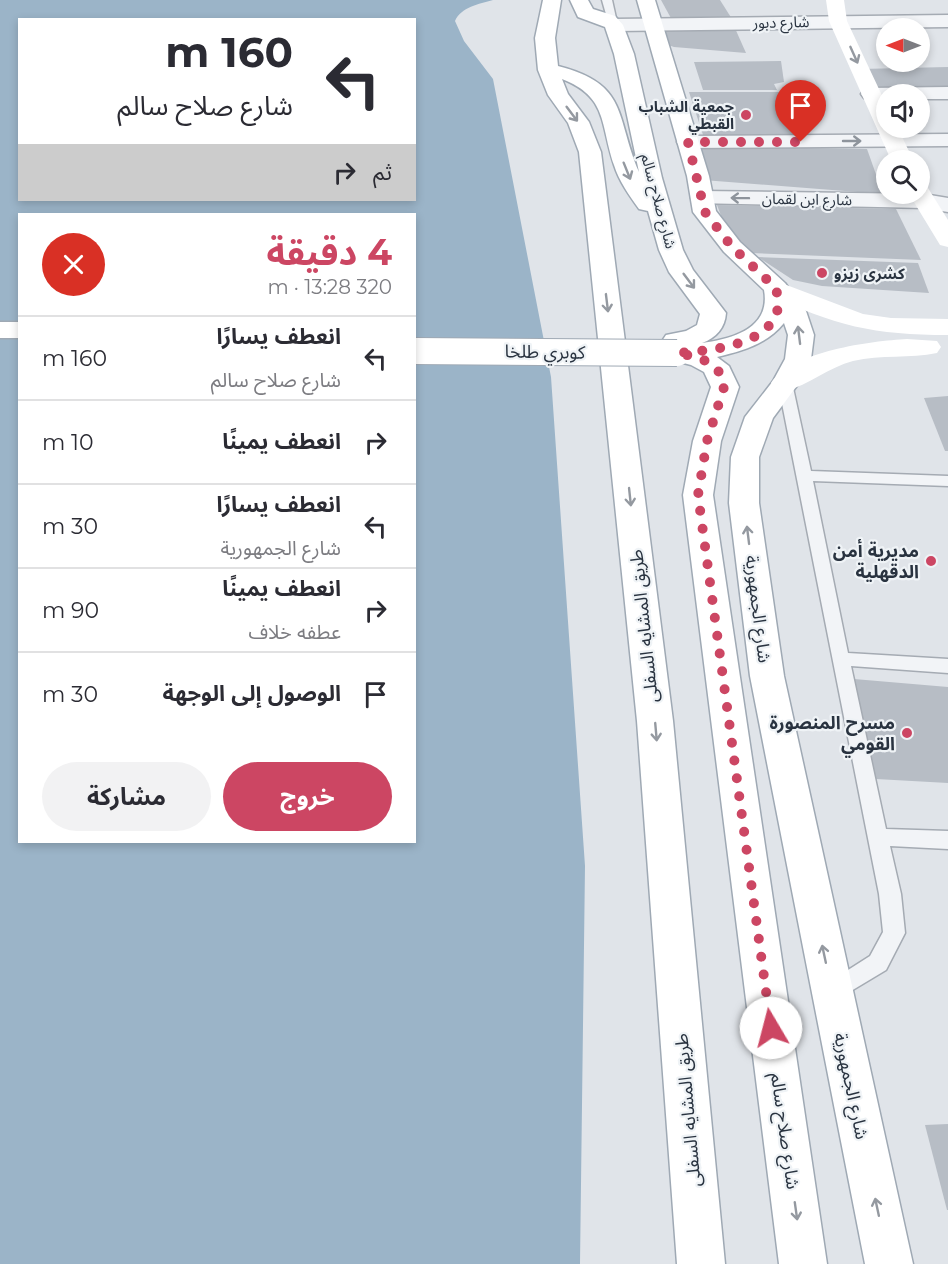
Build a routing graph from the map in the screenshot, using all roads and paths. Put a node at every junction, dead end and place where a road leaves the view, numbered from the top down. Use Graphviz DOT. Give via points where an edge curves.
graph roads {
  1 [pos="552,0"];
  2 [pos="579,0"];
  3 [pos="607,0"];
  4 [pos="835,0"];
  5 [pos="650,12"];
  6 [pos="838,21"];
  7 [pos="948,21"];
  8 [pos="614,25"];
  9 [pos="548,70"];
  10 [pos="948,93"];
  11 [pos="871,94"];
  12 [pos="948,140"];
  13 [pos="892,141"];
  14 [pos="688,142"];
  15 [pos="897,150"];
  16 [pos="876,197"];
  17 [pos="702,198"];
  18 [pos="930,199"];
  19 [pos="926,204"];
  20 [pos="948,205"];
  21 [pos="665,221"];
  22 [pos="948,240"];
  23 [pos="776,288"];
  24 [pos="948,327"];
  25 [pos="0,330"];
  26 [pos="18,330"];
  27 [pos="894,336"];
  28 [pos="416,337"];
  29 [pos="0,346"];
  30 [pos="18,346"];
  31 [pos="676,347"];
  32 [pos="948,347"];
  33 [pos="416,351"];
  34 [pos="785,383"];
  35 [pos="803,476"];
  36 [pos="948,481"];
  37 [pos="840,659"];
  38 [pos="948,666"];
  39 [pos="878,837"];
  40 [pos="948,840"];
  41 [pos="831,993"];
  42 [pos="701,1264"];
  43 [pos="803,1264"];
  44 [pos="889,1264"];
  1 -- 9 [label="main road, طريق المشايه السفلى" via="544,38"];
  2 -- 8 [label="main road" via="585,13"];
  3 -- 8 [label="lane"];
  4 -- 6 [label="main road"];
  5 -- 6 [label="street, شارع دبور"];
  5 -- 8 [label="street, شارع دبور"];
  5 -- 14 [label="main road, شارع الجمهورية"];
  6 -- 7 [label="street, شارع دبور"];
  6 -- 11 [label="main road, one-way"];
  8 -- 21 [label="main road, شارع صلاح سالم"];
  9 -- 21 [label="main road, one-way" via="573,75 599,90 631,181"];
  9 -- 42 [label="main road, طريق المشايه السفلى, one-way" via="590,152 655,721"];
  10 -- 11 [label="street"];
  11 -- 13 [label="main road"];
  12 -- 13 [label="street"];
  14 -- 13 [label="street, one-way"];
  13 -- 15 [label="main road"];
  14 -- 17 [label="main road, شارع الجمهورية"];
  16 -- 17 [label="street, شارع ابن لقمان, one-way"];
  17 -- 23 [label="main road, شارع الجمهورية" via="705,212 732,247"];
  18 -- 20 [label="street, شارع ابن لقمان"];
  19 -- 22 [label="main road"];
  21 -- 31 [label="main road, شارع صلاح سالم, one-way" via="681,272 713,313 714,321 710,329"];
  23 -- 27 [label="main road"];
  23 -- 31 [label="main road" via="778,308 768,326 746,341 714,351"];
  34 -- 23 [label="main road, شارع الجمهورية, one-way" via="798,360 801,335 793,311"];
  24 -- 27 [label="main road"];
  25 -- 26 [label="main road"];
  27 -- 32 [label="main road"];
  27 -- 34 [label="main road" via="815,364"];
  28 -- 31 [label="main road, كوبري طلخا"];
  29 -- 30 [label="main road"];
  31 -- 33 [label="main road, كوبري طلخا, bridge"];
  31 -- 43 [label="main road, شارع صلاح سالم, one-way" via="711,363 724,379 707,441 698,495"];
  34 -- 35 [label="lane"];
  41 -- 34 [label="main road, شارع الجمهورية, one-way" via="767,676 744,503 748,447 759,417"];
  35 -- 36 [label="lane"];
  35 -- 37 [label="lane"];
  37 -- 38 [label="lane"];
  37 -- 39 [label="lane"];
  39 -- 40 [label="lane"];
  39 -- 41 [label="lane" via="894,933 878,963"];
  44 -- 41 [label="main road, شارع الجمهورية, one-way"];
}
